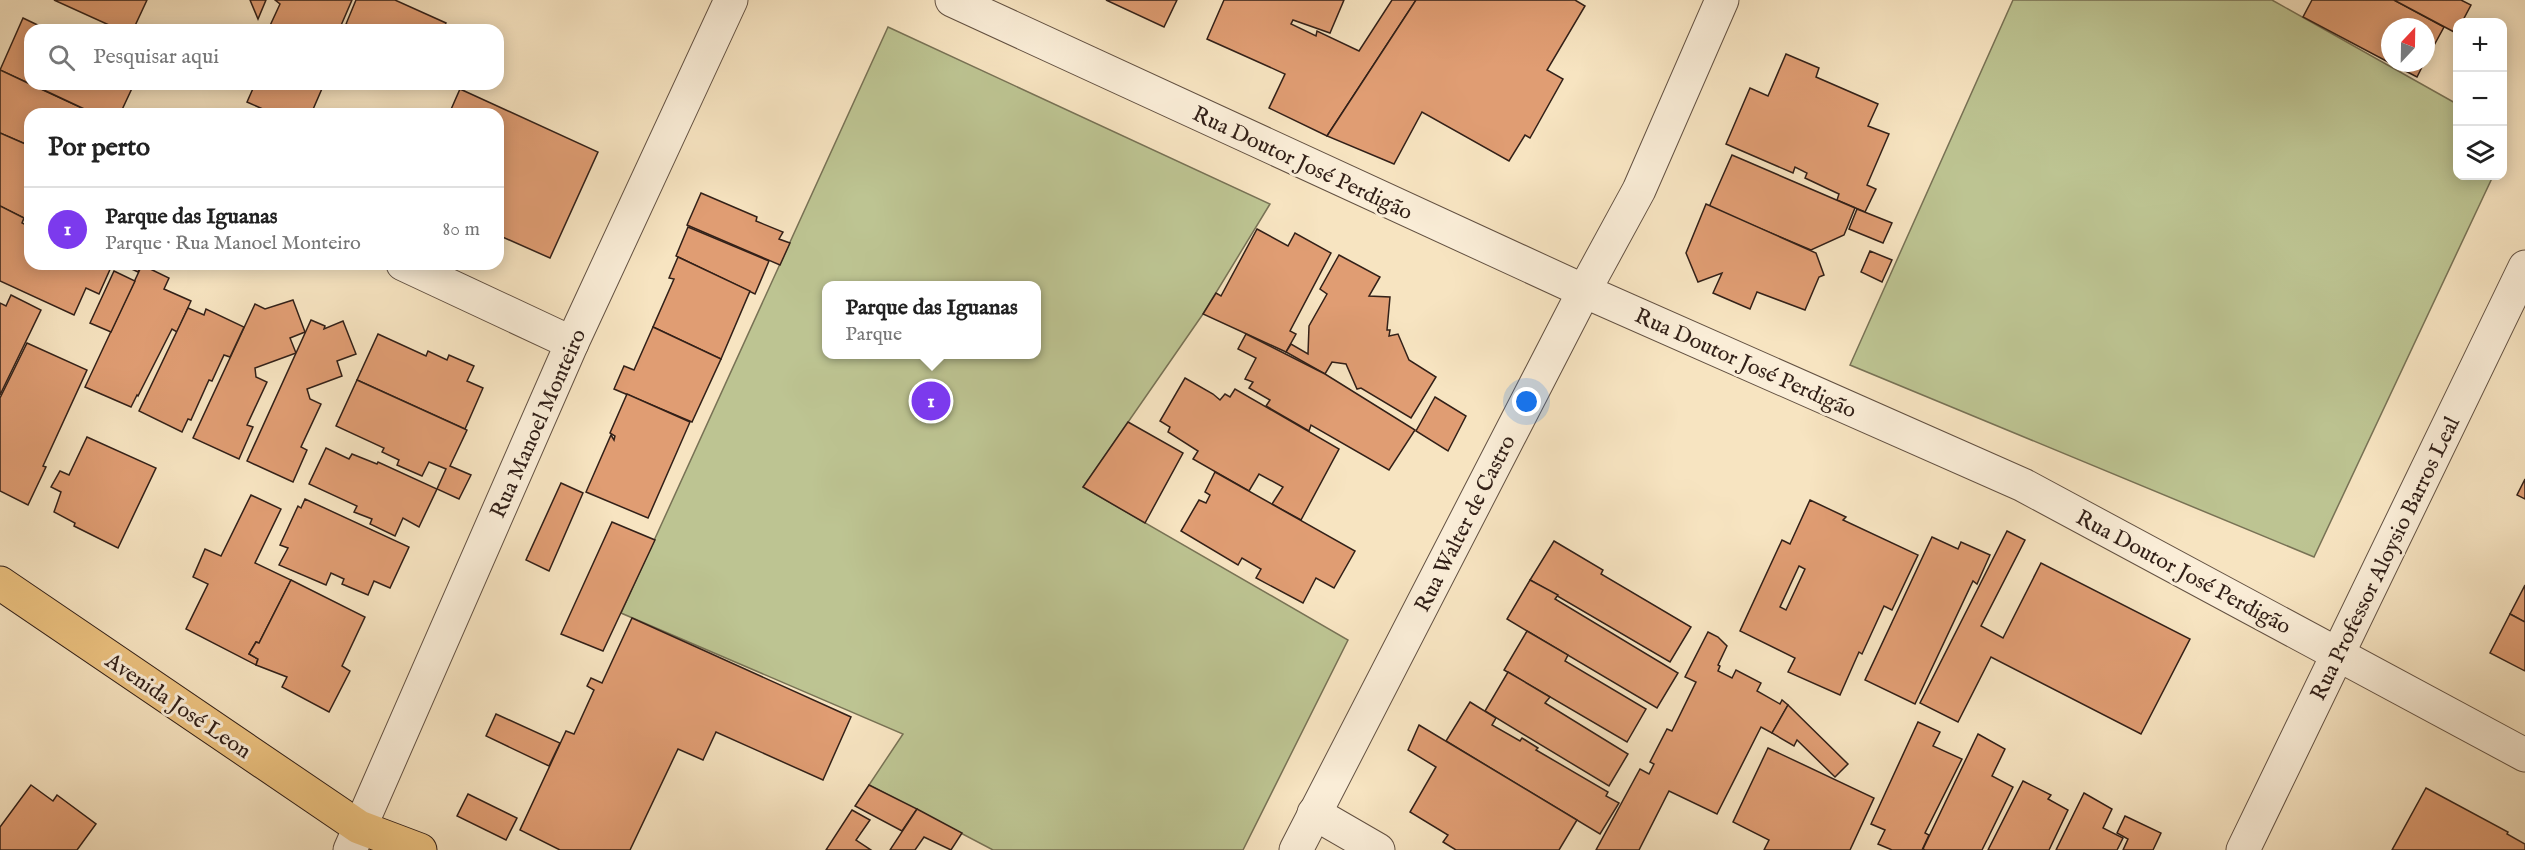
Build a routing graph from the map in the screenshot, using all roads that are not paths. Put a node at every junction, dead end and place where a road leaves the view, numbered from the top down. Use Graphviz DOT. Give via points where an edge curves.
graph roads {
  1 [pos="731,0"];
  2 [pos="952,0"];
  3 [pos="1722,0"];
  4 [pos="2525,267"];
  5 [pos="417,270"];
  6 [pos="1584,291"];
  7 [pos="572,343"];
  8 [pos="0,583"];
  9 [pos="2338,653"];
  10 [pos="2525,755"];
  11 [pos="1314,813"];
  12 [pos="360,842"];
  13 [pos="420,850"];
  14 [pos="1296,850"];
  15 [pos="1378,850"];
  16 [pos="2243,850"];
  1 -- 7 [label="street, Rua Manoel Monteiro"];
  2 -- 6 [label="street, Rua Doutor José Perdigão"];
  3 -- 6 [label="street, Rua Walter de Castro" via="1639,190"];
  4 -- 9 [label="street, Rua Professor Aloysio Barros Leal"];
  5 -- 7 [label="street"];
  6 -- 9 [label="street, Rua Doutor José Perdigão" via="2023,485"];
  6 -- 11 [label="street, Rua Walter de Castro"];
  7 -- 12 [label="street, Rua Manoel Monteiro"];
  8 -- 12 [label="main road, Avenida José Leon"];
  9 -- 10 [label="street, Rua Doutor José Perdigão"];
  9 -- 16 [label="street, Rua Professor Aloysio Barros Leal"];
  11 -- 14 [label="street, Rua Walter de Castro"];
  11 -- 15 [label="street"];
  12 -- 13 [label="main road, Avenida José Leon"];
}
